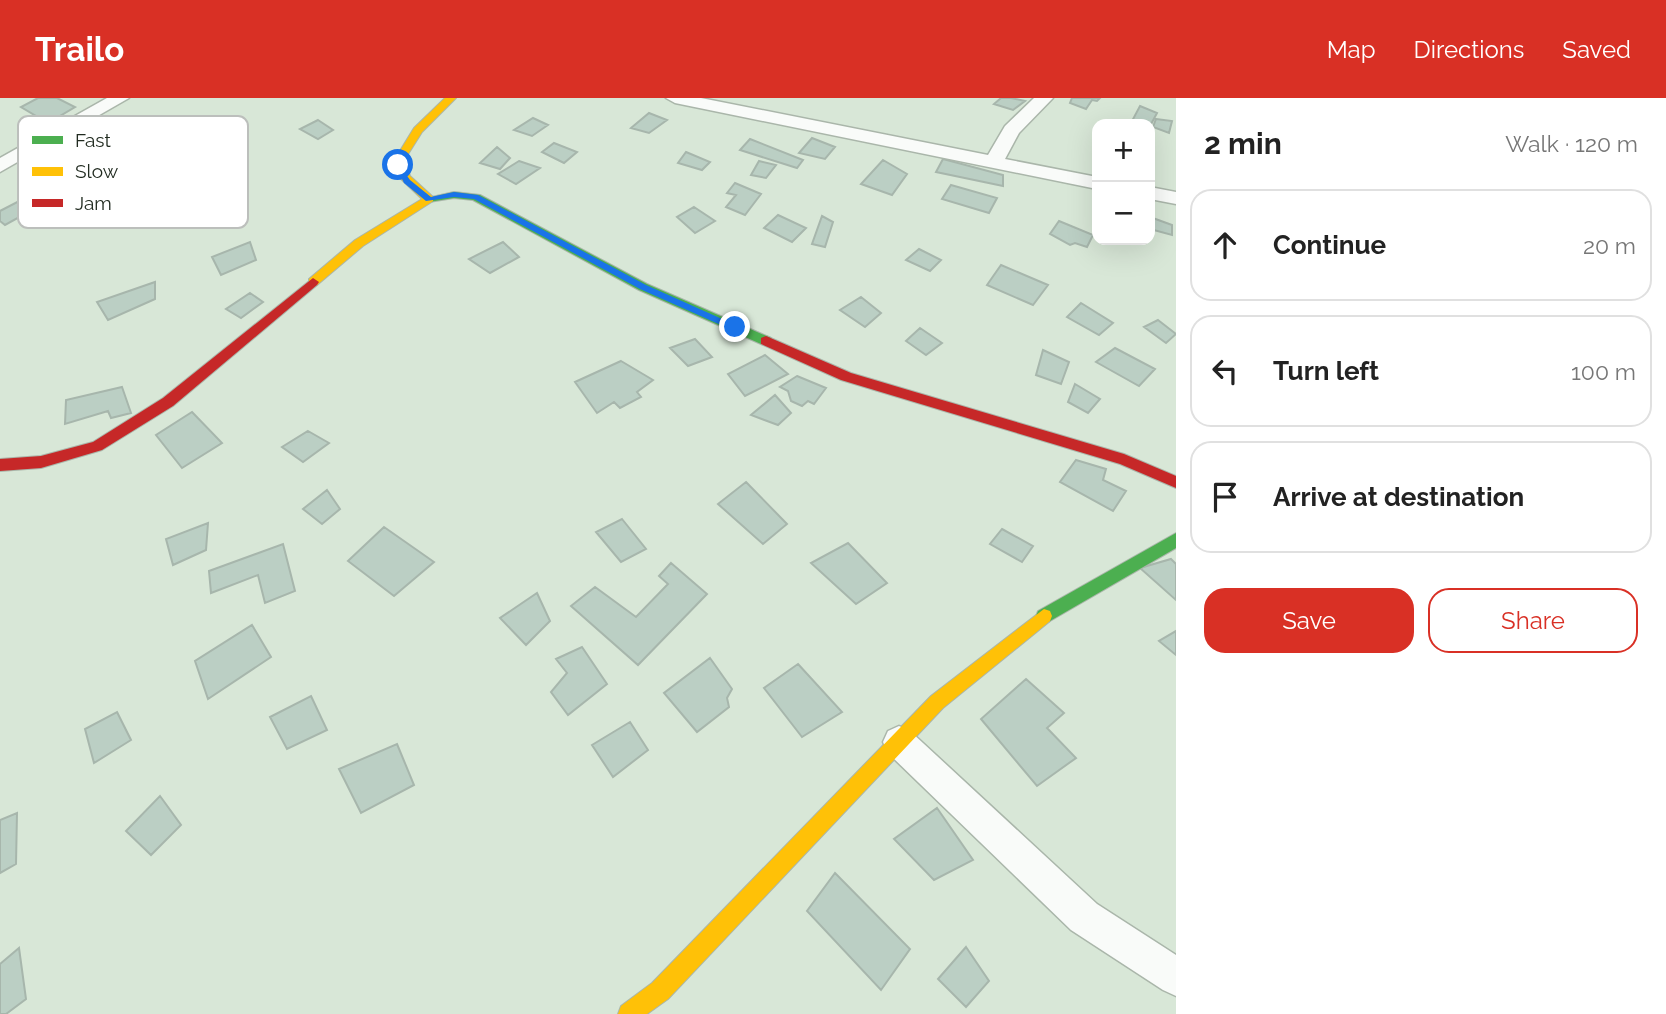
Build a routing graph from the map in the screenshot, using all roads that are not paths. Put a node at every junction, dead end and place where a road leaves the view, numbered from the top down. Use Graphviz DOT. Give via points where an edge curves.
graph roads {
  1 [pos="120,98"];
  2 [pos="451,98"];
  3 [pos="676,98"];
  4 [pos="1044,98"];
  5 [pos="735,104"];
  6 [pos="88,116"];
  7 [pos="18,156"];
  8 [pos="994,162"];
  9 [pos="0,166"];
  10 [pos="1092,182"];
  11 [pos="1155,194"];
  12 [pos="1176,198"];
  13 [pos="429,200"];
  14 [pos="0,465"];
  15 [pos="1176,482"];
  16 [pos="1176,540"];
  17 [pos="899,742"];
  18 [pos="1176,977"];
  19 [pos="629,1014"];
  1 -- 6 [label="street"];
  2 -- 13 [label="street" via="431,115 400,155 398,165 407,181"];
  3 -- 5 [label="street"];
  4 -- 8 [label="street" via="1011,130"];
  5 -- 8 [label="street"];
  7 -- 9 [label="street"];
  8 -- 10 [label="street"];
  11 -- 12 [label="street"];
  13 -- 14 [label="street" via="359,243 168,402 97,446 41,462"];
  13 -- 15 [label="street" via="454,194 476,197 643,287 846,377 1124,460"];
  16 -- 17 [label="street" via="1052,609 937,702"];
  17 -- 18 [label="street" via="1084,917"];
  17 -- 19 [label="street" via="660,991"];
}
